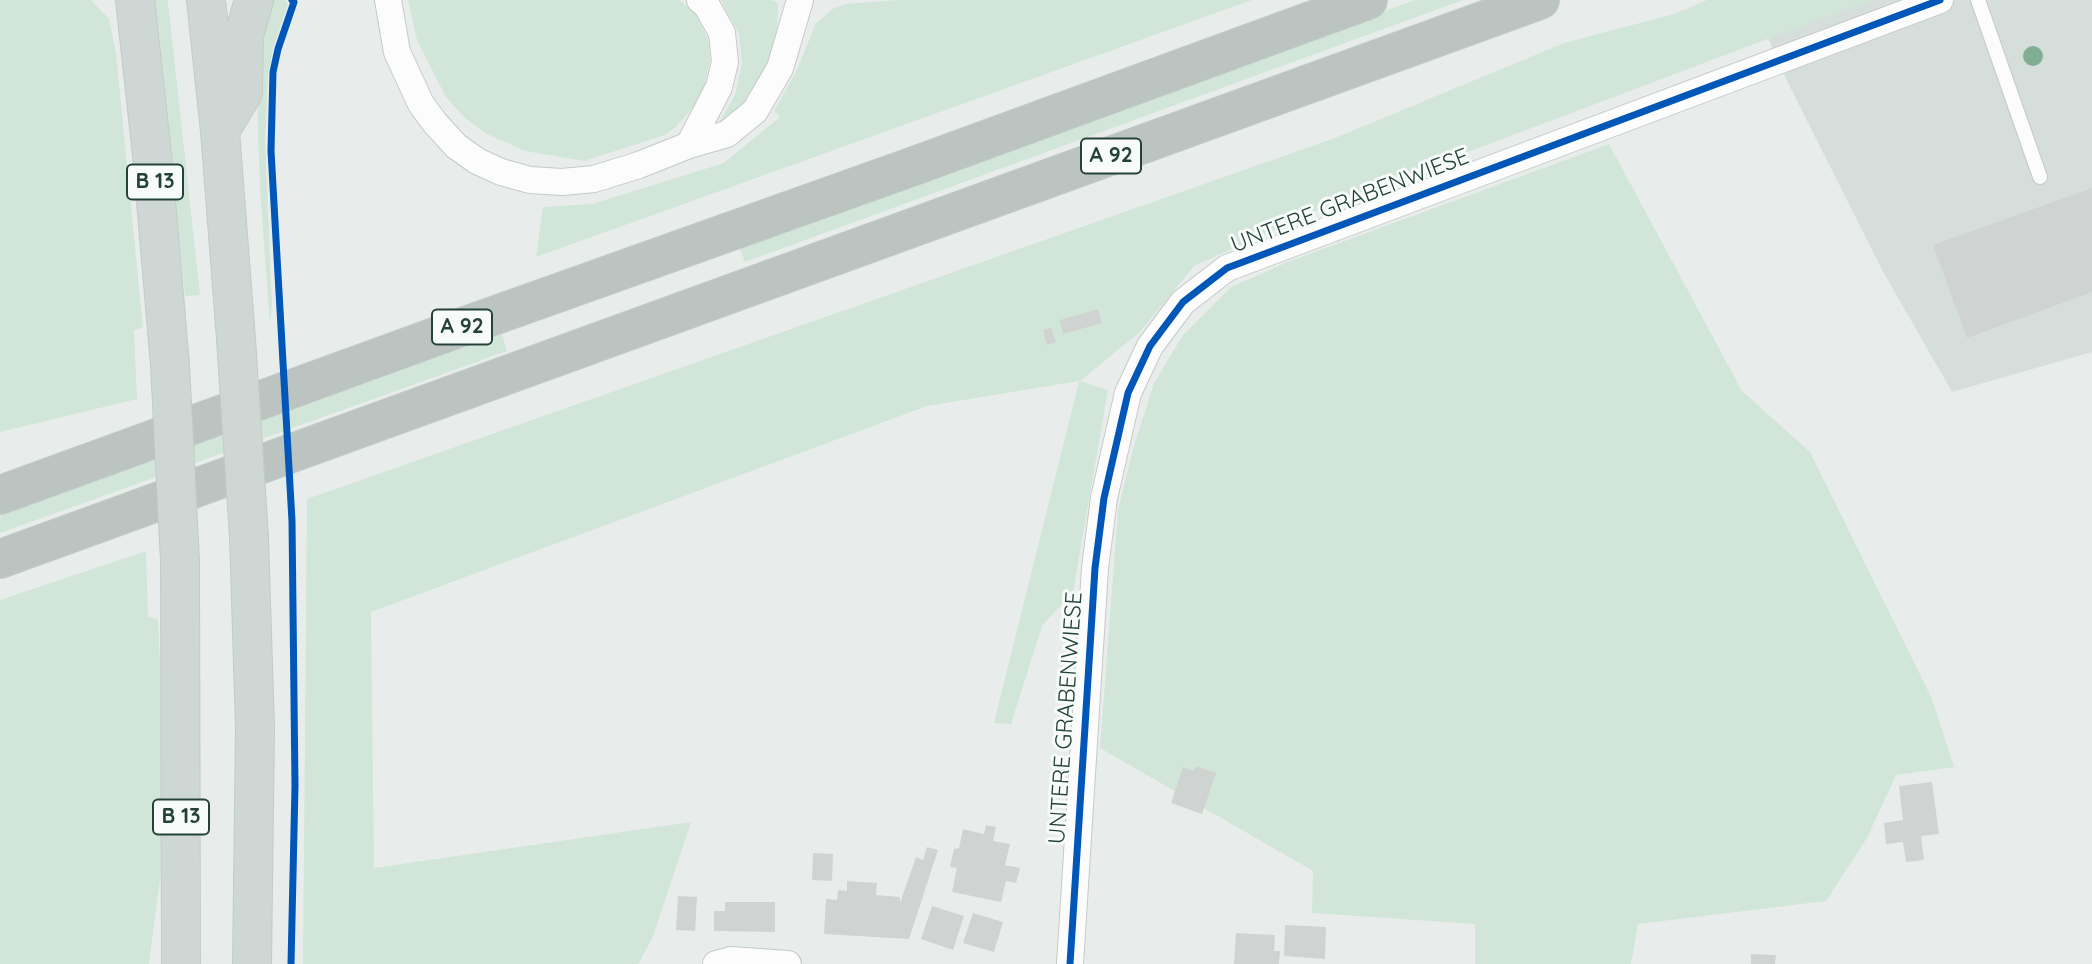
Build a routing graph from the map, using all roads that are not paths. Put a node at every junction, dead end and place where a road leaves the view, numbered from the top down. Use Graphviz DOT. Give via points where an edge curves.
graph roads {
  1 [pos="135,0"];
  2 [pos="206,0"];
  3 [pos="254,0"];
  4 [pos="388,0"];
  5 [pos="700,0"];
  6 [pos="800,0"];
  7 [pos="1368,0"];
  8 [pos="1540,0"];
  9 [pos="1940,0"];
  10 [pos="1978,0"];
  11 [pos="220,131"];
  12 [pos="689,145"];
  13 [pos="2039,177"];
  14 [pos="4,492"];
  15 [pos="0,559"];
  16 [pos="181,964"];
  17 [pos="252,964"];
  18 [pos="716,964"];
  19 [pos="788,964"];
  20 [pos="1070,964"];
  1 -- 16 [label="main road, B 13, bridge" via="170,365 180,561"];
  2 -- 11 [label="main road"];
  3 -- 11 [label="main road" via="244,35 243,92"];
  4 -- 12 [label="street" via="397,51 421,104 456,146 477,161 530,180 562,182 605,176"];
  5 -- 12 [label="street" via="722,33 725,62 719,87"];
  6 -- 12 [label="street" via="780,68 755,111 727,134"];
  7 -- 14 [label="highway, A 92"];
  8 -- 15 [label="highway, A 92"];
  9 -- 20 [label="street, UNTERE GRABENWIESE" via="1227,268 1184,302 1150,346 1128,393 1104,498 1095,568"];
  10 -- 13 [label="lane"];
  11 -- 17 [label="main road, bridge" via="249,537 255,728"];
  18 -- 19 [label="street" via="731,960"];
}
